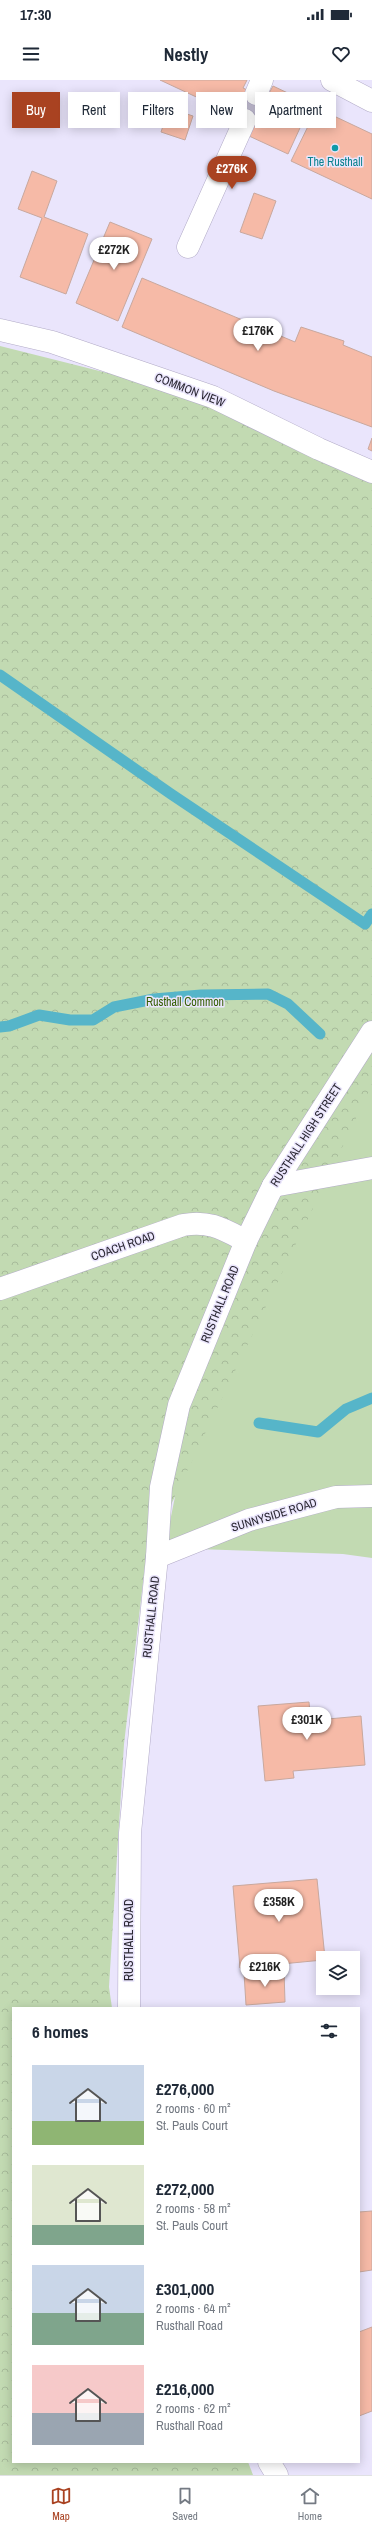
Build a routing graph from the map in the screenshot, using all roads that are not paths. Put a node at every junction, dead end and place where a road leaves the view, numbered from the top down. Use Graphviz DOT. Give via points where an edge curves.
graph roads {
  1 [pos="332,80"];
  2 [pos="372,101"];
  3 [pos="240,128"];
  4 [pos="188,247"];
  5 [pos="0,330"];
  6 [pos="372,472"];
  7 [pos="372,1032"];
  8 [pos="372,1168"];
  9 [pos="273,1186"];
  10 [pos="246,1241"];
  11 [pos="0,1289"];
  12 [pos="372,1496"];
  13 [pos="157,1557"];
  14 [pos="129,2007"];
  15 [pos="270,2463"];
  16 [pos="277,2475"];
  1 -- 2 [label="street"];
  3 -- 4 [label="street"];
  5 -- 6 [label="street, COMMON VIEW" via="52,342 213,397"];
  7 -- 9 [label="street, RUSTHALL HIGH STREET"];
  8 -- 9 [label="street"];
  9 -- 10 [label="street, RUSTHALL HIGH STREET"];
  10 -- 11 [label="street, COACH ROAD" via="215,1225 190,1223"];
  10 -- 13 [label="street, RUSTHALL ROAD" via="178,1405 161,1488"];
  12 -- 13 [label="street, SUNNYSIDE ROAD" via="336,1497 249,1520"];
  13 -- 14 [label="street, RUSTHALL ROAD" via="130,1833"];
  15 -- 16 [label="street"];
}
